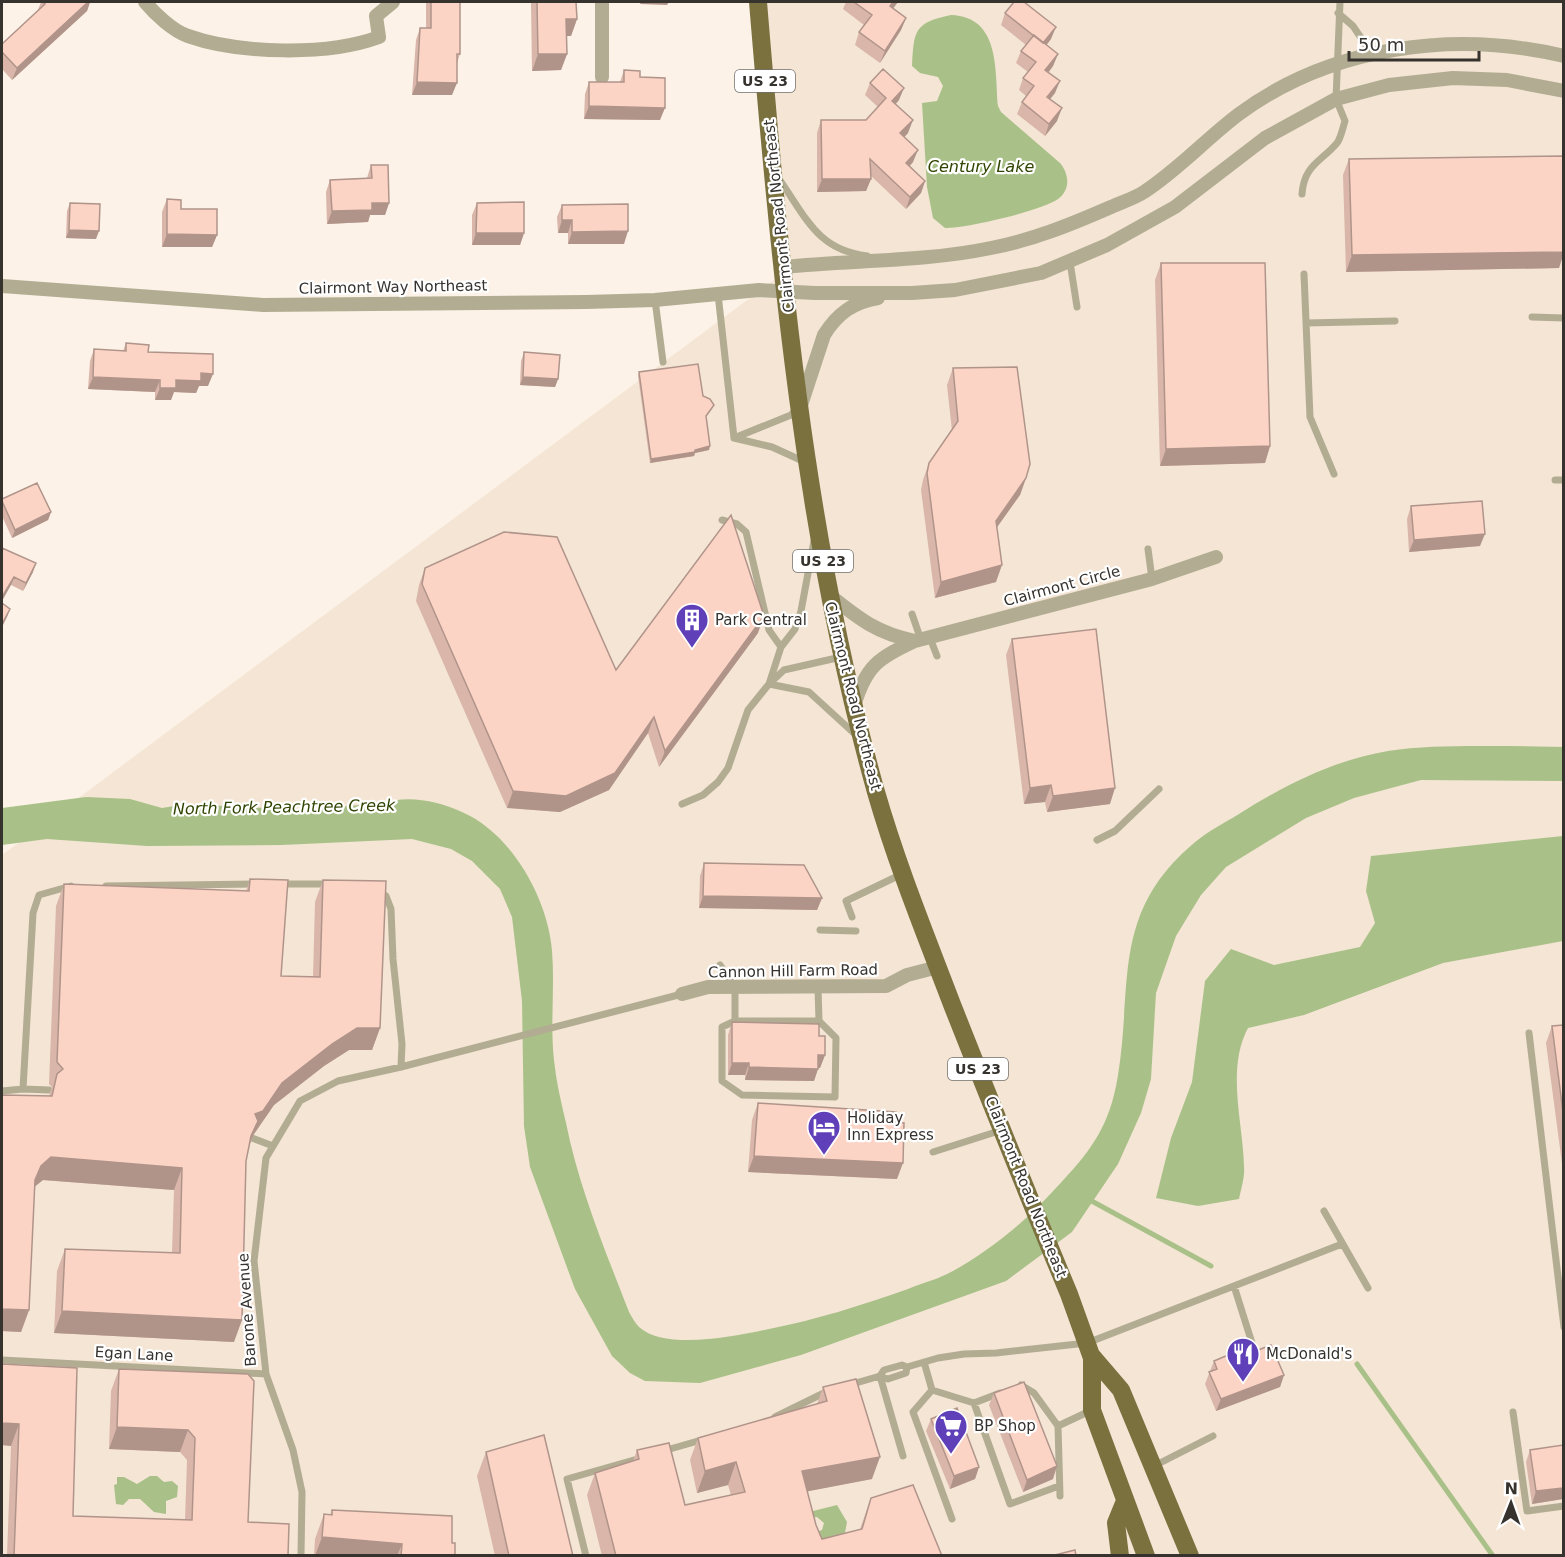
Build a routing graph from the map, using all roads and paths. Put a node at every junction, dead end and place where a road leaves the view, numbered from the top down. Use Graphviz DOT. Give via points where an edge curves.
graph roads {
  1 [pos="145,2"];
  2 [pos="393,2"];
  3 [pos="602,2"];
  4 [pos="758,2"];
  5 [pos="1340,2"];
  6 [pos="1338,13"];
  7 [pos="1372,54"];
  8 [pos="1563,56"];
  9 [pos="1336,64"];
  10 [pos="602,77"];
  11 [pos="1563,91"];
  12 [pos="1336,99"];
  13 [pos="773,170"];
  14 [pos="1302,194"];
  15 [pos="891,258"];
  16 [pos="1070,262"];
  17 [pos="784,267"];
  18 [pos="1304,274"];
  19 [pos="2,286"];
  20 [pos="786,291"];
  21 [pos="912,293"];
  22 [pos="718,294"];
  23 [pos="655,300"];
  24 [pos="1077,307"];
  25 [pos="1532,318"];
  26 [pos="1563,318"];
  27 [pos="1395,321"];
  28 [pos="1306,323"];
  29 [pos="663,362"];
  30 [pos="801,405"];
  31 [pos="734,438"];
  32 [pos="808,464"];
  33 [pos="1334,474"];
  34 [pos="1555,480"];
  35 [pos="1563,480"];
  36 [pos="722,520"];
  37 [pos="817,526"];
  38 [pos="1148,549"];
  39 [pos="1216,557"];
  40 [pos="1152,579"];
  41 [pos="828,594"];
  42 [pos="912,615"];
  43 [pos="922,640"];
  44 [pos="781,647"];
  45 [pos="937,656"];
  46 [pos="841,657"];
  47 [pos="769,684"];
  48 [pos="854,708"];
  49 [pos="862,741"];
  50 [pos="1159,789"];
  51 [pos="682,804"];
  52 [pos="1097,840"];
  53 [pos="903,874"];
  54 [pos="263,884"];
  55 [pos="274,884"];
  56 [pos="342,885"];
  57 [pos="81,886"];
  58 [pos="92,886"];
  59 [pos="364,886"];
  60 [pos="852,917"];
  61 [pos="820,930"];
  62 [pos="856,932"];
  63 [pos="720,965"];
  64 [pos="938,967"];
  65 [pos="735,987"];
  66 [pos="818,988"];
  67 [pos="682,994"];
  68 [pos="735,1021"];
  69 [pos="819,1021"];
  70 [pos="1528,1034"];
  71 [pos="401,1068"];
  72 [pos="23,1089"];
  73 [pos="49,1090"];
  74 [pos="2,1091"];
  75 [pos="1002,1130"];
  76 [pos="252,1138"];
  77 [pos="273,1146"];
  78 [pos="933,1152"];
  79 [pos="1324,1210"];
  80 [pos="1342,1244"];
  81 [pos="1234,1286"];
  82 [pos="1368,1288"];
  83 [pos="1563,1327"];
  84 [pos="1252,1342"];
  85 [pos="1089,1349"];
  86 [pos="2,1360"];
  87 [pos="924,1362"];
  88 [pos="266,1374"];
  89 [pos="880,1376"];
  90 [pos="932,1390"];
  91 [pos="974,1403"];
  92 [pos="1092,1410"];
  93 [pos="1512,1412"];
  94 [pos="770,1421"];
  95 [pos="1058,1426"];
  96 [pos="1213,1436"];
  97 [pos="713,1437"];
  98 [pos="657,1453"];
  99 [pos="646,1456"];
  100 [pos="903,1456"];
  101 [pos="1154,1466"];
  102 [pos="1059,1486"];
  103 [pos="1060,1496"];
  104 [pos="1125,1501"];
  105 [pos="1563,1506"];
  106 [pos="952,1519"];
  107 [pos="1177,1528"];
  108 [pos="301,1556"];
  109 [pos="586,1556"];
  110 [pos="1120,1556"];
  111 [pos="1146,1556"];
  112 [pos="1190,1556"];
  113 [pos="1204,1556"];
  1 -- 2 [label="street" via="186,36 237,47 289,49 357,46 379,37 376,16"];
  3 -- 10 [label="street"];
  4 -- 13 [label="main road, Clairmont Road Northeast / US 23"];
  5 -- 6 [label="lane"];
  6 -- 7 [label="lane" via="1353,26"];
  6 -- 9 [label="lane"];
  7 -- 8 [label="street" via="1425,45 1483,43"];
  7 -- 9 [label="street"];
  9 -- 12 [label="lane"];
  9 -- 15 [label="street" via="1257,102 1144,192 1111,207 1009,244 970,252"];
  11 -- 12 [label="street" via="1507,80 1453,78 1389,85"];
  12 -- 14 [label="lane" via="1345,121 1338,142 1319,157 1303,181"];
  12 -- 16 [label="street" via="1265,138 1143,227"];
  13 -- 15 [label="lane" via="822,239 833,248"];
  13 -- 17 [label="main road, Clairmont Road Northeast / US 23"];
  15 -- 17 [label="street"];
  16 -- 21 [label="street" via="999,282"];
  16 -- 24 [label="lane"];
  17 -- 20 [label="main road, Clairmont Road Northeast / US 23"];
  18 -- 28 [label="lane"];
  19 -- 23 [label="street, Clairmont Way Northeast" via="263,305"];
  20 -- 21 [label="street, Clairmont Way Northeast"];
  20 -- 22 [label="street, Clairmont Way Northeast"];
  20 -- 30 [label="main road, Clairmont Road Northeast / US 23"];
  21 -- 30 [label="street" via="863,301 839,315 824,335"];
  22 -- 23 [label="street, Clairmont Way Northeast"];
  22 -- 31 [label="lane"];
  23 -- 29 [label="lane"];
  25 -- 26 [label="lane"];
  27 -- 28 [label="lane"];
  28 -- 33 [label="lane" via="1310,417"];
  30 -- 31 [label="lane" via="791,415"];
  30 -- 32 [label="main road, Clairmont Road Northeast / US 23"];
  31 -- 32 [label="lane" via="772,447"];
  32 -- 37 [label="main road, Clairmont Road Northeast / US 23"];
  34 -- 35 [label="lane"];
  36 -- 44 [label="lane" via="737,524 746,532 769,630"];
  37 -- 41 [label="main road, Clairmont Road Northeast / US 23"];
  37 -- 44 [label="lane" via="801,611 795,629"];
  38 -- 40 [label="lane"];
  39 -- 40 [label="street, Clairmont Circle"];
  40 -- 43 [label="street, Clairmont Circle"];
  41 -- 43 [label="street, Clairmont Circle" via="866,624 889,635"];
  41 -- 46 [label="main road, Clairmont Road Northeast / US 23"];
  42 -- 43 [label="lane"];
  43 -- 45 [label="lane"];
  43 -- 48 [label="street, Clairmont Circle" via="875,663 860,687"];
  44 -- 47 [label="lane"];
  46 -- 47 [label="lane" via="784,670"];
  46 -- 48 [label="main road, Clairmont Road Northeast / US 23"];
  47 -- 49 [label="lane" via="809,692"];
  47 -- 51 [label="lane" via="748,710 728,768 718,782 703,795"];
  48 -- 49 [label="main road, Clairmont Road Northeast / US 23"];
  49 -- 53 [label="main road, Clairmont Road Northeast / US 23"];
  50 -- 52 [label="lane" via="1115,831"];
  53 -- 60 [label="lane" via="846,901"];
  53 -- 64 [label="main road, Clairmont Road Northeast / US 23"];
  54 -- 58 [label="lane"];
  55 -- 56 [label="lane"];
  57 -- 72 [label="lane" via="39,895 33,913"];
  59 -- 71 [label="lane" via="386,896 391,909"];
  61 -- 62 [label="lane"];
  63 -- 65 [label="lane"];
  64 -- 66 [label="street, Cannon Hill Farm Road" via="906,975 886,986"];
  64 -- 75 [label="main road, Clairmont Road Northeast / US 23"];
  65 -- 66 [label="street, Cannon Hill Farm Road"];
  65 -- 67 [label="street, Cannon Hill Farm Road" via="708,987"];
  65 -- 68 [label="lane"];
  66 -- 69 [label="lane"];
  67 -- 71 [label="lane, Barone Avenue"];
  68 -- 69 [label="lane"];
  68 -- 69 [label="lane" via="722,1027 722,1082 742,1095 835,1097 836,1038"];
  70 -- 83 [label="lane"];
  71 -- 77 [label="lane, Barone Avenue" via="338,1081 300,1101"];
  72 -- 73 [label="lane"];
  72 -- 74 [label="lane"];
  75 -- 78 [label="lane"];
  75 -- 85 [label="main road, Clairmont Road Northeast / US 23"];
  76 -- 77 [label="lane"];
  77 -- 88 [label="lane, Barone Avenue" via="266,1158 254,1261"];
  79 -- 80 [label="lane"];
  80 -- 81 [label="lane"];
  80 -- 82 [label="lane"];
  81 -- 84 [label="lane"];
  81 -- 85 [label="lane"];
  85 -- 87 [label="lane" via="964,1354"];
  85 -- 92 [label="main road, Clairmont Road Northeast / US 23"];
  85 -- 101 [label="main road, Clairmont Road Northeast / US 23" via="1121,1390"];
  86 -- 88 [label="lane, Egan Lane"];
  87 -- 89 [label="lane" via="884,1370"];
  87 -- 90 [label="lane"];
  88 -- 108 [label="lane, Barone Avenue" via="294,1450 300,1481"];
  89 -- 94 [label="lane" via="819,1394"];
  89 -- 100 [label="lane"];
  90 -- 91 [label="lane"];
  90 -- 106 [label="lane" via="913,1412"];
  91 -- 95 [label="lane" via="1020,1385 1034,1393"];
  91 -- 102 [label="lane" via="1010,1504"];
  92 -- 95 [label="lane"];
  92 -- 104 [label="main road, Clairmont Road Northeast / US 23"];
  93 -- 105 [label="lane" via="1527,1511"];
  95 -- 102 [label="lane"];
  96 -- 101 [label="lane"];
  97 -- 98 [label="lane"];
  99 -- 109 [label="lane" via="567,1479"];
  101 -- 107 [label="main road, Clairmont Road Northeast / US 23"];
  102 -- 103 [label="lane"];
  104 -- 110 [label="main road" via="1116,1523"];
  104 -- 111 [label="main road, Clairmont Road Northeast / US 23"];
  107 -- 112 [label="main road, Clairmont Road Northeast / US 23"];
  107 -- 113 [label="main road"];
}
